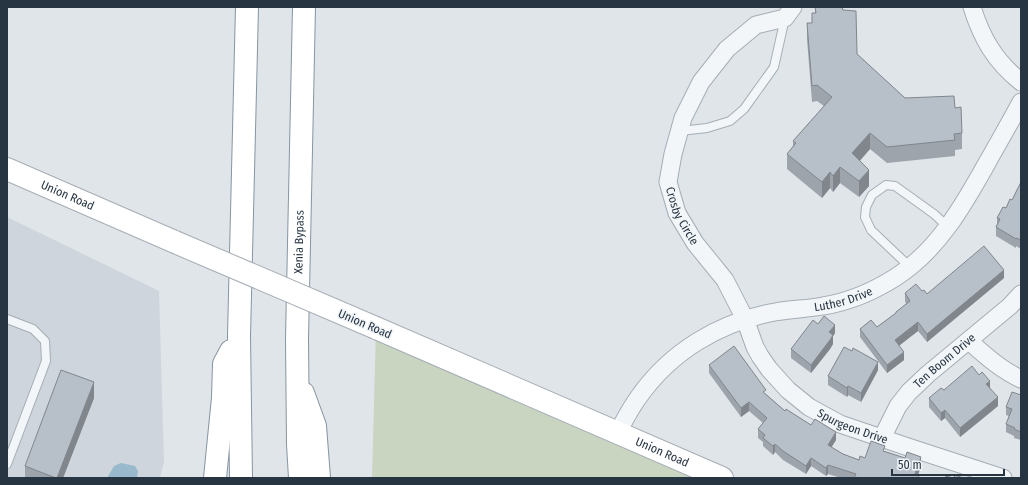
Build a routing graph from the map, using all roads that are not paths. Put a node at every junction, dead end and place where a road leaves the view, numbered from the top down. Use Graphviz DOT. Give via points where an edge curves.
graph roads {
  1 [pos="246,7"];
  2 [pos="304,7"];
  3 [pos="972,7"];
  4 [pos="789,12"];
  5 [pos="1021,82"];
  6 [pos="1021,102"];
  7 [pos="680,131"];
  8 [pos="7,170"];
  9 [pos="948,227"];
  10 [pos="910,267"];
  11 [pos="1021,294"];
  12 [pos="7,319"];
  13 [pos="745,319"];
  14 [pos="239,336"];
  15 [pos="969,341"];
  16 [pos="297,376"];
  17 [pos="1021,379"];
  18 [pos="618,432"];
  19 [pos="882,438"];
  20 [pos="7,464"];
  21 [pos="214,478"];
  22 [pos="241,478"];
  23 [pos="300,478"];
  24 [pos="319,478"];
  25 [pos="722,478"];
  26 [pos="1003,478"];
  1 -- 14 [label="main road"];
  2 -- 16 [label="main road, Xenia Bypass"];
  3 -- 5 [label="street" via="986,43 1008,72"];
  4 -- 7 [label="street, Crosby Circle" via="756,25 727,49 701,82 683,118"];
  4 -- 7 [label="lane" via="774,67 744,109 730,121 707,128"];
  6 -- 9 [label="street, Luther Drive" via="965,202"];
  7 -- 13 [label="street, Crosby Circle" via="668,182 677,213 696,243 725,280"];
  8 -- 18 [label="main road, Union Road, bridge"];
  9 -- 10 [label="street, Luther Drive" via="927,253"];
  9 -- 10 [label="lane" via="895,186 886,185 872,195 866,207 865,217 871,230"];
  10 -- 13 [label="street, Luther Drive" via="879,287 843,301"];
  11 -- 15 [label="street, Ten Boom Drive"];
  12 -- 20 [label="lane" via="33,329 44,341 46,361"];
  13 -- 18 [label="street, Luther Drive" via="715,331 680,353 650,382"];
  13 -- 19 [label="street, Spurgeon Drive" via="760,356 788,390 824,416"];
  14 -- 21 [label="main road" via="224,364"];
  14 -- 22 [label="main road"];
  15 -- 17 [label="street" via="992,361"];
  15 -- 19 [label="street, Ten Boom Drive" via="909,392 898,406"];
  16 -- 23 [label="main road, Xenia Bypass"];
  16 -- 24 [label="main road" via="315,426"];
  18 -- 25 [label="main road, Union Road"];
  19 -- 26 [label="street, Spurgeon Drive"];
}
